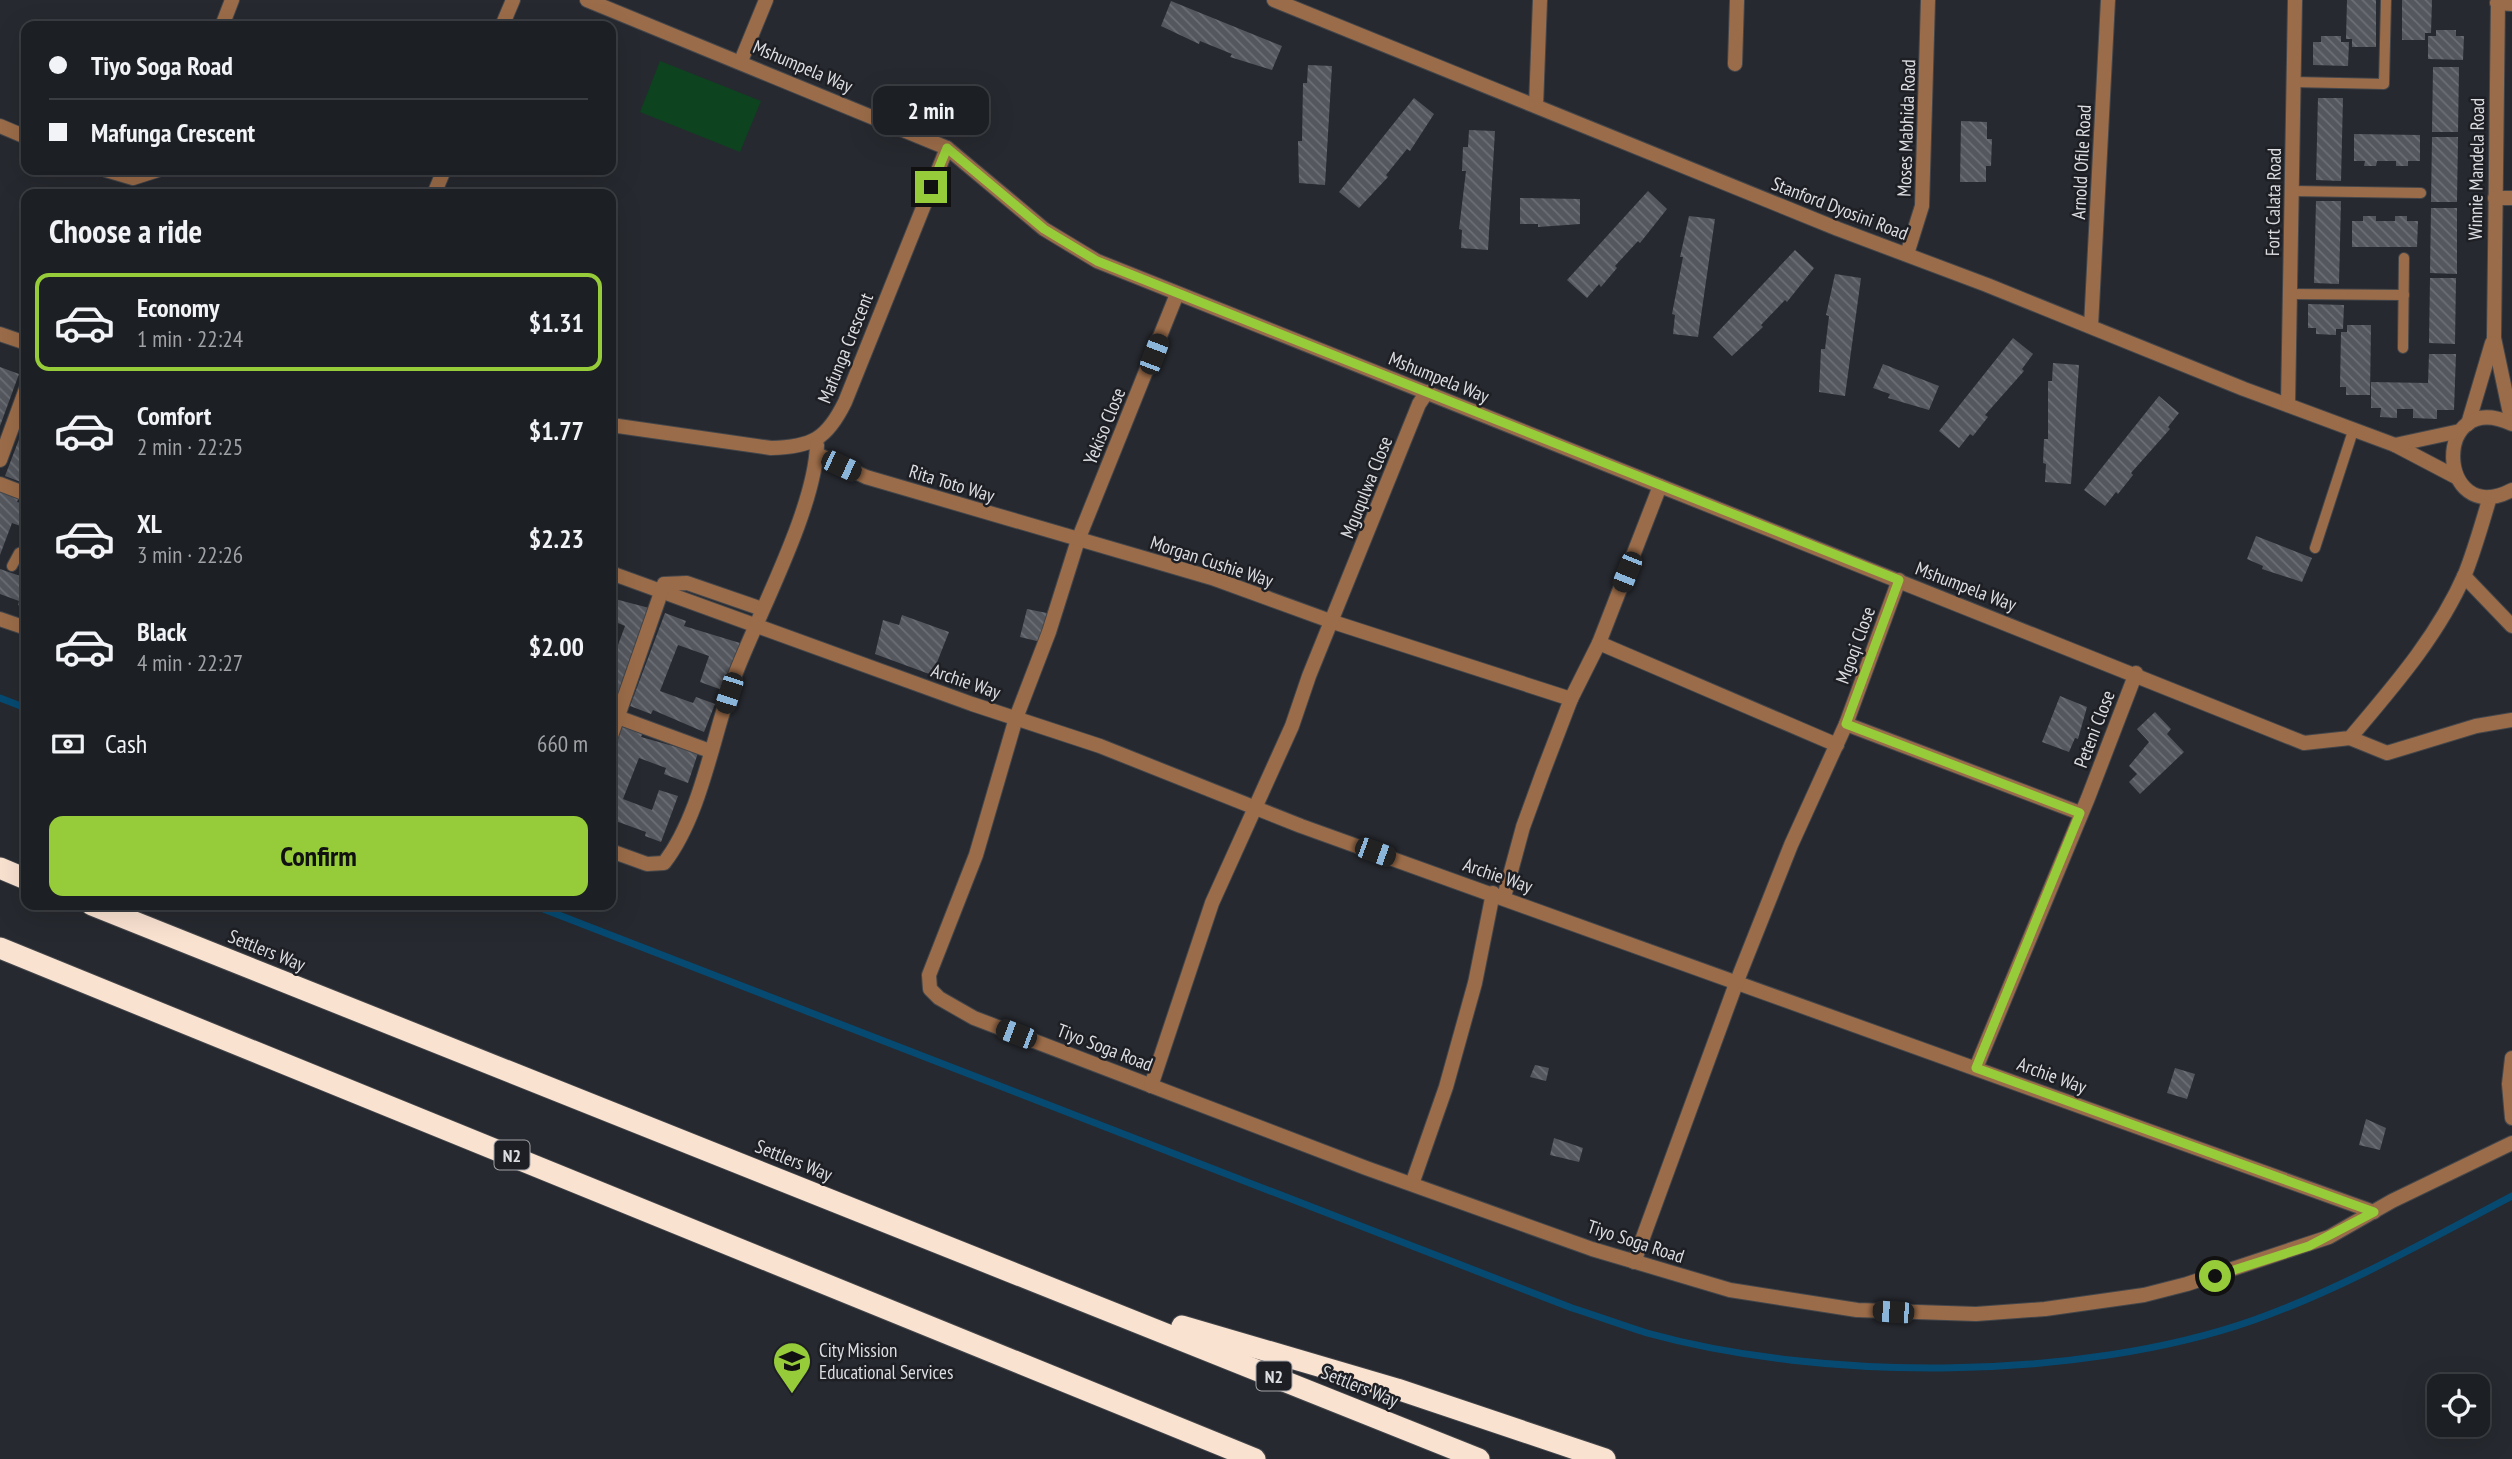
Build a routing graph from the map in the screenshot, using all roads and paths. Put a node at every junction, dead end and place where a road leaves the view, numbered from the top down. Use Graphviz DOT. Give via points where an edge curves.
graph roads {
  1 [pos="232,0"];
  2 [pos="513,0"];
  3 [pos="587,0"];
  4 [pos="766,0"];
  5 [pos="1273,0"];
  6 [pos="1540,0"];
  7 [pos="1737,0"];
  8 [pos="1928,0"];
  9 [pos="2108,0"];
  10 [pos="2295,0"];
  11 [pos="2386,0"];
  12 [pos="2502,2"];
  13 [pos="224,21"];
  14 [pos="504,21"];
  15 [pos="741,61"];
  16 [pos="1735,64"];
  17 [pos="2294,82"];
  18 [pos="1536,106"];
  19 [pos="0,126"];
  20 [pos="21,135"];
  21 [pos="947,148"];
  22 [pos="123,175"];
  23 [pos="142,175"];
  24 [pos="2292,191"];
  25 [pos="2421,193"];
  26 [pos="2495,198"];
  27 [pos="2512,198"];
  28 [pos="1907,254"];
  29 [pos="2404,258"];
  30 [pos="1177,294"];
  31 [pos="2290,294"];
  32 [pos="2404,295"];
  33 [pos="2091,326"];
  34 [pos="0,334"];
  35 [pos="2494,338"];
  36 [pos="21,341"];
  37 [pos="2403,348"];
  38 [pos="1427,392"];
  39 [pos="21,403"];
  40 [pos="2288,405"];
  41 [pos="2512,423"];
  42 [pos="616,426"];
  43 [pos="2464,427"];
  44 [pos="2353,431"];
  45 [pos="2395,445"];
  46 [pos="817,447"];
  47 [pos="0,460"];
  48 [pos="2456,477"];
  49 [pos="0,484"];
  50 [pos="1660,486"];
  51 [pos="2512,490"];
  52 [pos="21,492"];
  53 [pos="2490,497"];
  54 [pos="1078,540"];
  55 [pos="2315,548"];
  56 [pos="21,552"];
  57 [pos="12,566"];
  58 [pos="616,575"];
  59 [pos="2464,576"];
  60 [pos="1899,580"];
  61 [pos="660,590"];
  62 [pos="762,610"];
  63 [pos="0,619"];
  64 [pos="1333,622"];
  65 [pos="21,626"];
  66 [pos="755,626"];
  67 [pos="2512,626"];
  68 [pos="1599,643"];
  69 [pos="2136,673"];
  70 [pos="1571,699"];
  71 [pos="616,711"];
  72 [pos="616,717"];
  73 [pos="1016,718"];
  74 [pos="2512,720"];
  75 [pos="1846,724"];
  76 [pos="2350,738"];
  77 [pos="1837,745"];
  78 [pos="710,751"];
  79 [pos="1255,808"];
  80 [pos="2080,813"];
  81 [pos="616,853"];
  82 [pos="0,868"];
  83 [pos="21,877"];
  84 [pos="1499,895"];
  85 [pos="105,910"];
  86 [pos="0,948"];
  87 [pos="929,975"];
  88 [pos="1737,981"];
  89 [pos="2512,1058"];
  90 [pos="1976,1068"];
  91 [pos="1151,1086"];
  92 [pos="2512,1118"];
  93 [pos="2512,1143"];
  94 [pos="1412,1184"];
  95 [pos="2374,1212"];
  96 [pos="1634,1262"];
  97 [pos="1069,1293"];
  98 [pos="1255,1459"];
  99 [pos="1479,1459"];
  100 [pos="1605,1459"];
  1 -- 13 [label="street"];
  2 -- 14 [label="street"];
  3 -- 15 [label="street, Mshumpela Way"];
  4 -- 15 [label="street"];
  5 -- 18 [label="street, Stanford Dyosini Road"];
  6 -- 18 [label="street"];
  7 -- 16 [label="street"];
  8 -- 28 [label="street, Moses Mabhida Road" via="1922,206"];
  9 -- 33 [label="street, Arnold Ofile Road"];
  10 -- 17 [label="street, Fort Calata Road"];
  11 -- 17 [label="lane" via="2385,84"];
  12 -- 26 [label="street, Winnie Mandela Road"];
  15 -- 21 [label="street, Mshumpela Way"];
  17 -- 24 [label="street, Fort Calata Road"];
  18 -- 28 [label="street, Stanford Dyosini Road"];
  19 -- 20 [label="street"];
  21 -- 30 [label="street, Mshumpela Way" via="1066,245"];
  21 -- 46 [label="street, Mafunga Crescent" via="845,402"];
  22 -- 23 [label="street"];
  24 -- 25 [label="lane"];
  24 -- 31 [label="street, Fort Calata Road"];
  26 -- 27 [label="street"];
  26 -- 35 [label="street, Winnie Mandela Road"];
  28 -- 33 [label="street, Stanford Dyosini Road"];
  29 -- 32 [label="lane"];
  30 -- 38 [label="street, Mshumpela Way"];
  30 -- 54 [label="street, Yekiso Close"];
  31 -- 32 [label="lane"];
  31 -- 40 [label="street, Fort Calata Road"];
  32 -- 37 [label="lane"];
  33 -- 40 [label="street, Stanford Dyosini Road"];
  34 -- 36 [label="street"];
  35 -- 41 [label="street, Winnie Mandela Road"];
  35 -- 43 [label="street, Winnie Mandela Road"];
  38 -- 50 [label="street, Mshumpela Way"];
  38 -- 64 [label="street, Mguqulwa Close"];
  39 -- 47 [label="street"];
  40 -- 44 [label="street, Stanford Dyosini Road"];
  41 -- 43 [label="street" via="2490,417"];
  42 -- 46 [label="street" via="771,448"];
  43 -- 45 [label="street"];
  43 -- 48 [label="street, Winnie Mandela Road" via="2452,445"];
  44 -- 45 [label="street, Stanford Dyosini Road"];
  44 -- 55 [label="lane"];
  45 -- 48 [label="street, Stanford Dyosini Road"];
  46 -- 54 [label="street, Rita Toto Way" via="866,478"];
  46 -- 62 [label="street" via="805,500"];
  48 -- 53 [label="street, Stanford Dyosini Road" via="2470,491"];
  49 -- 52 [label="street"];
  50 -- 60 [label="street, Mshumpela Way"];
  50 -- 68 [label="street"];
  51 -- 53 [label="street"];
  53 -- 59 [label="street"];
  54 -- 64 [label="street, Morgan Cushie Way" via="1212,578"];
  54 -- 73 [label="street, Yekiso Close"];
  56 -- 57 [label="lane"];
  58 -- 61 [label="street, Archie Way"];
  59 -- 67 [label="street"];
  59 -- 76 [label="street" via="2404,674"];
  60 -- 69 [label="street, Mshumpela Way"];
  60 -- 75 [label="street, Mgoqi Close"];
  61 -- 62 [label="street" via="667,583 682,582"];
  61 -- 66 [label="street, Archie Way"];
  61 -- 71 [label="street" via="657,612"];
  62 -- 66 [label="street"];
  63 -- 65 [label="street"];
  64 -- 70 [label="street, Morgan Cushie Way"];
  64 -- 79 [label="street, Mguqulwa Close"];
  66 -- 73 [label="street, Archie Way"];
  66 -- 78 [label="street"];
  68 -- 70 [label="street"];
  68 -- 77 [label="street"];
  69 -- 76 [label="street, Mshumpela Way" via="2304,743"];
  69 -- 80 [label="street, Peteni Close"];
  70 -- 84 [label="street"];
  72 -- 78 [label="street"];
  73 -- 79 [label="street, Archie Way"];
  73 -- 87 [label="street, Yekiso Close" via="976,855"];
  74 -- 76 [label="street" via="2476,726 2387,754"];
  75 -- 77 [label="street, Mgoqi Close"];
  75 -- 80 [label="street"];
  77 -- 88 [label="street, Mgoqi Close"];
  78 -- 81 [label="street" via="682,833 664,863"];
  79 -- 84 [label="street, Archie Way"];
  79 -- 91 [label="street, Mguqulwa Close" via="1204,923"];
  80 -- 90 [label="street, Peteni Close"];
  82 -- 83 [label="highway"];
  84 -- 88 [label="street, Archie Way"];
  84 -- 94 [label="street" via="1446,1087"];
  85 -- 97 [label="highway, Settlers Way / N2"];
  86 -- 98 [label="highway, N2"];
  87 -- 91 [label="street, Tiyo Soga Road" via="933,993 974,1018"];
  88 -- 90 [label="street, Archie Way"];
  88 -- 96 [label="street, Mgoqi Close"];
  89 -- 92 [label="street"];
  90 -- 95 [label="street, Archie Way"];
  91 -- 94 [label="street, Tiyo Soga Road"];
  93 -- 95 [label="street, Tiyo Soga Road"];
  94 -- 96 [label="street, Tiyo Soga Road"];
  95 -- 96 [label="street, Tiyo Soga Road" via="2309,1246 2188,1284 2144,1295 1976,1314 1819,1306 1730,1290"];
  97 -- 99 [label="highway, Settlers Way / N2"];
  97 -- 100 [label="highway" via="1397,1389"];
}
